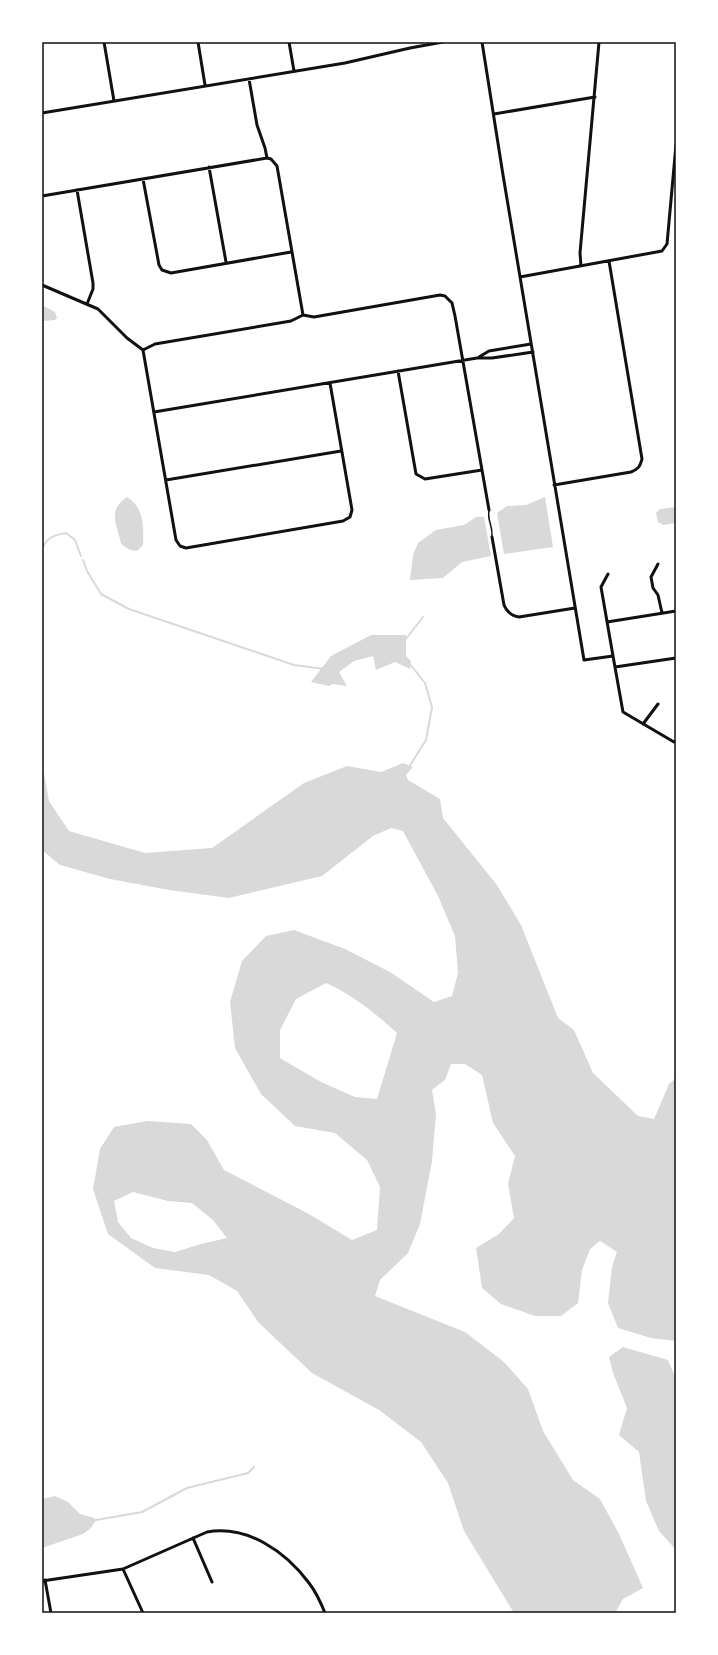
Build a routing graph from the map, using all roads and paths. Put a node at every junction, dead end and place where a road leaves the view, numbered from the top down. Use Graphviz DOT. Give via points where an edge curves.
graph roads {
  1 [pos="104,42"];
  2 [pos="198,42"];
  3 [pos="289,42"];
  4 [pos="443,42"];
  5 [pos="482,42"];
  6 [pos="600,42"];
  7 [pos="294,71"];
  8 [pos="249,79"];
  9 [pos="205,86"];
  10 [pos="595,97"];
  11 [pos="114,101"];
  12 [pos="42,113"];
  13 [pos="494,114"];
  14 [pos="676,145"];
  15 [pos="267,158"];
  16 [pos="209,167"];
  17 [pos="143,179"];
  18 [pos="77,190"];
  19 [pos="42,196"];
  20 [pos="291,252"];
  21 [pos="609,261"];
  22 [pos="226,262"];
  23 [pos="581,266"];
  24 [pos="520,277"];
  25 [pos="42,285"];
  26 [pos="87,304"];
  27 [pos="302,315"];
  28 [pos="531,344"];
  29 [pos="143,350"];
  30 [pos="532,352"];
  31 [pos="477,358"];
  32 [pos="463,360"];
  33 [pos="398,371"];
  34 [pos="330,383"];
  35 [pos="154,412"];
  36 [pos="341,450"];
  37 [pos="482,470"];
  38 [pos="166,480"];
  39 [pos="554,485"];
  40 [pos="489,510"];
  41 [pos="492,537"];
  42 [pos="658,564"];
  43 [pos="608,574"];
  44 [pos="575,608"];
  45 [pos="676,611"];
  46 [pos="662,613"];
  47 [pos="607,622"];
  48 [pos="613,656"];
  49 [pos="676,658"];
  50 [pos="615,667"];
  51 [pos="658,704"];
  52 [pos="643,724"];
  53 [pos="676,741"];
  54 [pos="193,1538"];
  55 [pos="123,1569"];
  56 [pos="43,1580"];
  57 [pos="212,1582"];
  58 [pos="51,1613"];
  59 [pos="143,1613"];
  60 [pos="325,1613"];
  1 -- 11 [label="street"];
  2 -- 9 [label="street"];
  3 -- 7 [label="street"];
  4 -- 7 [label="street"];
  5 -- 13 [label="street"];
  6 -- 10 [label="street"];
  7 -- 8 [label="street"];
  8 -- 9 [label="street"];
  8 -- 15 [label="street" via="257,125"];
  9 -- 11 [label="street"];
  10 -- 13 [label="street"];
  10 -- 23 [label="street" via="580,253"];
  11 -- 12 [label="street"];
  13 -- 24 [label="street"];
  14 -- 21 [label="street" via="665,248 658,253"];
  15 -- 16 [label="street"];
  15 -- 20 [label="street" via="277,166"];
  16 -- 17 [label="street"];
  16 -- 22 [label="street"];
  17 -- 18 [label="street"];
  17 -- 22 [label="street" via="158,265 162,270 171,273"];
  18 -- 19 [label="street"];
  18 -- 26 [label="street" via="93,283"];
  20 -- 22 [label="street"];
  20 -- 27 [label="street"];
  21 -- 23 [label="street"];
  21 -- 39 [label="street" via="642,459 638,469 631,472"];
  23 -- 24 [label="street"];
  24 -- 28 [label="street"];
  25 -- 26 [label="street"];
  26 -- 29 [label="street" via="103,313 127,338"];
  27 -- 29 [label="street" via="291,321 156,344"];
  27 -- 32 [label="street" via="314,317 445,296 452,303"];
  28 -- 30 [label="street"];
  28 -- 31 [label="street" via="489,351"];
  29 -- 35 [label="street"];
  30 -- 31 [label="street"];
  30 -- 39 [label="street"];
  31 -- 32 [label="street"];
  32 -- 33 [label="street"];
  32 -- 37 [label="street"];
  33 -- 34 [label="street"];
  33 -- 37 [label="street" via="416,474 425,479"];
  34 -- 35 [label="street"];
  34 -- 36 [label="street"];
  35 -- 38 [label="street"];
  36 -- 38 [label="street"];
  36 -- 38 [label="street" via="352,514 347,520 186,548 180,546 176,540"];
  37 -- 40 [label="street"];
  39 -- 44 [label="street"];
  40 -- 41 [label="lane" via="488,520 492,526"];
  41 -- 44 [label="street" via="504,604 511,615 519,617"];
  42 -- 46 [label="street" via="651,577"];
  43 -- 47 [label="street" via="601,588"];
  44 -- 48 [label="street" via="584,660"];
  45 -- 46 [label="street"];
  46 -- 47 [label="street"];
  47 -- 48 [label="street"];
  48 -- 50 [label="street"];
  49 -- 50 [label="street"];
  50 -- 52 [label="street" via="623,712"];
  51 -- 52 [label="street"];
  52 -- 53 [label="street"];
  54 -- 55 [label="street"];
  54 -- 57 [label="street"];
  54 -- 60 [label="street" via="216,1531 238,1534 266,1543 282,1555 310,1584"];
  55 -- 56 [label="street"];
  55 -- 59 [label="street"];
  56 -- 58 [label="street"];
}
